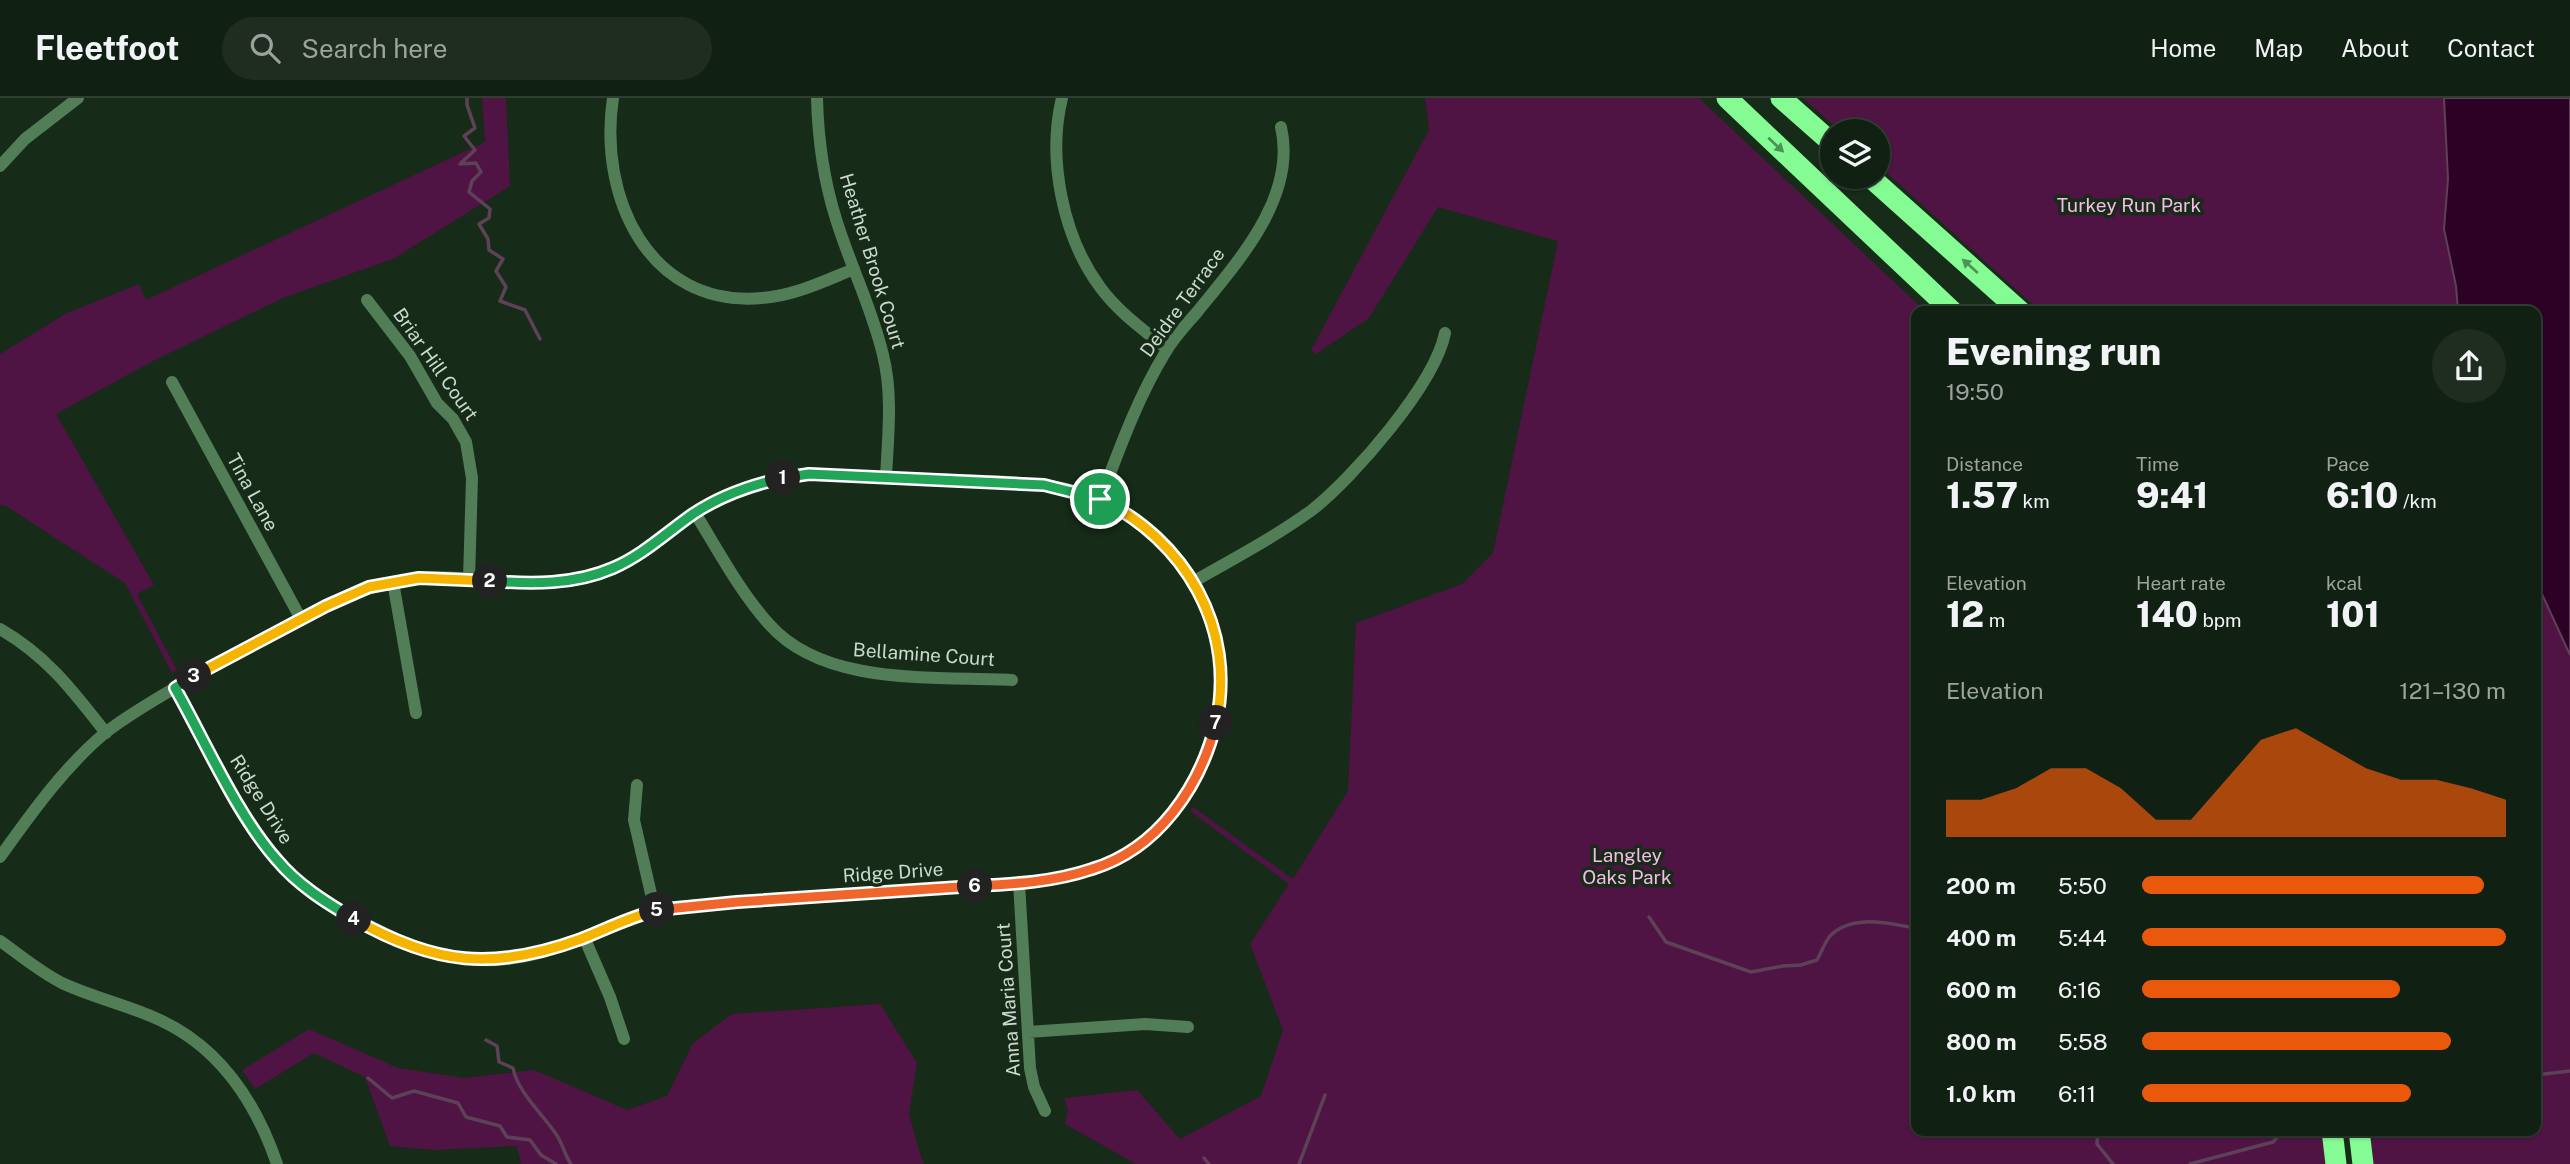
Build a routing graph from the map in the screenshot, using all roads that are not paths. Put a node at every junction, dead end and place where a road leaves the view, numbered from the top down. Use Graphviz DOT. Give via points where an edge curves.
graph roads {
  1 [pos="78,98"];
  2 [pos="613,98"];
  3 [pos="817,98"];
  4 [pos="1062,98"];
  5 [pos="1727,98"];
  6 [pos="1781,98"];
  7 [pos="1281,127"];
  8 [pos="1820,132"];
  9 [pos="0,166"];
  10 [pos="1883,189"];
  11 [pos="854,269"];
  12 [pos="367,300"];
  13 [pos="1947,306"];
  14 [pos="2014,306"];
  15 [pos="1445,333"];
  16 [pos="1167,349"];
  17 [pos="172,382"];
  18 [pos="886,477"];
  19 [pos="1100,499"];
  20 [pos="695,513"];
  21 [pos="469,579"];
  22 [pos="393,582"];
  23 [pos="1193,582"];
  24 [pos="301,619"];
  25 [pos="0,629"];
  26 [pos="1012,680"];
  27 [pos="175,688"];
  28 [pos="416,713"];
  29 [pos="106,733"];
  30 [pos="637,785"];
  31 [pos="0,857"];
  32 [pos="1019,883"];
  33 [pos="655,911"];
  34 [pos="584,937"];
  35 [pos="0,941"];
  36 [pos="1188,1027"];
  37 [pos="1028,1032"];
  38 [pos="624,1039"];
  39 [pos="1045,1111"];
  40 [pos="2333,1136"];
  41 [pos="2360,1136"];
  42 [pos="277,1164"];
  43 [pos="2336,1164"];
  44 [pos="2363,1164"];
  1 -- 9 [label="street" via="25,139"];
  2 -- 11 [label="street" via="610,138 617,194 636,235 672,273 717,295 762,299 801,290"];
  3 -- 11 [label="street, Heather Brook Court" via="829,193"];
  4 -- 16 [label="street" via="1058,176 1076,244 1114,303"];
  5 -- 13 [label="highway, one-way"];
  6 -- 8 [label="highway"];
  7 -- 16 [label="street, Deidre Terrace" via="1284,167 1275,199 1258,231"];
  14 -- 10 [label="highway, one-way"];
  11 -- 18 [label="street, Heather Brook Court" via="886,369"];
  12 -- 21 [label="street, Briar Hill Court" via="466,442 472,478"];
  15 -- 23 [label="street" via="1437,360 1401,415 1331,493 1282,530"];
  16 -- 19 [label="street, Deidre Terrace"];
  17 -- 24 [label="street, Tina Lane"];
  18 -- 19 [label="street, Ridge Drive" via="1044,485"];
  18 -- 20 [label="street, Ridge Drive" via="809,474 784,478 737,491"];
  19 -- 23 [label="street, Ridge Drive" via="1154,534"];
  20 -- 21 [label="street, Ridge Drive" via="631,560 589,577 539,583"];
  20 -- 26 [label="street, Bellamine Court" via="768,624 803,651 864,673"];
  21 -- 22 [label="street, Ridge Drive"];
  22 -- 24 [label="street, Ridge Drive" via="353,593"];
  22 -- 28 [label="street"];
  23 -- 32 [label="street, Ridge Drive" via="1214,632 1220,696 1214,731 1192,786 1163,824 1116,859 1074,875"];
  24 -- 27 [label="street, Ridge Drive"];
  25 -- 29 [label="street" via="55,670"];
  27 -- 29 [label="street, Ridge Drive"];
  27 -- 34 [label="street, Ridge Drive" via="264,844 295,878 334,907 392,937 456,958 528,956"];
  29 -- 31 [label="street, Ridge Drive" via="69,770"];
  30 -- 33 [label="street" via="634,820"];
  32 -- 33 [label="street, Ridge Drive"];
  32 -- 37 [label="street, Anna Maria Court"];
  33 -- 34 [label="street, Ridge Drive"];
  34 -- 38 [label="street"];
  35 -- 42 [label="street" via="59,981 153,1017 214,1055 242,1090"];
  36 -- 37 [label="street" via="1145,1024"];
  37 -- 39 [label="street, Anna Maria Court" via="1034,1087"];
  40 -- 43 [label="highway"];
  41 -- 44 [label="highway"];
}
